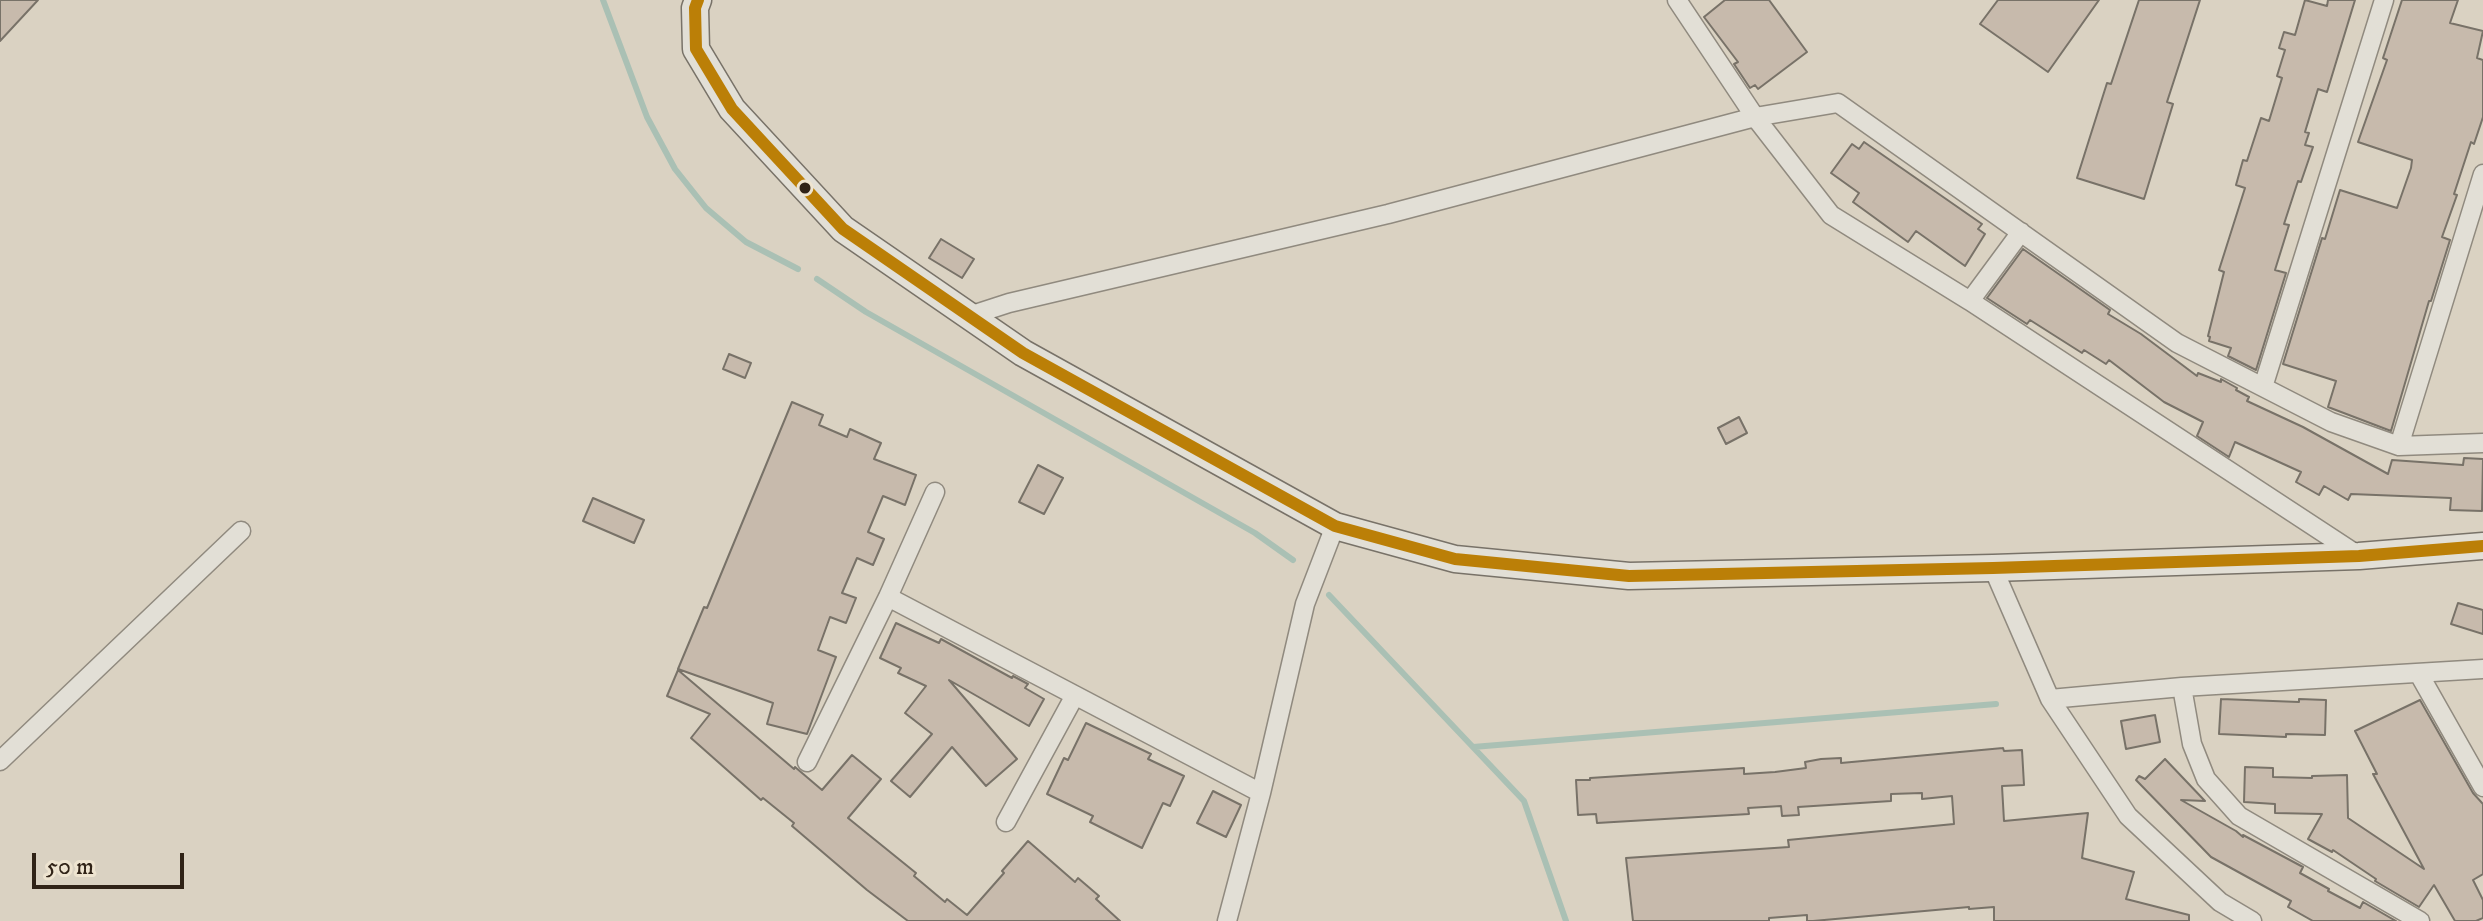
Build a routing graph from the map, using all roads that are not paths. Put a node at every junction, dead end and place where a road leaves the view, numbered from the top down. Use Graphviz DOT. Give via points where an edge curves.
graph roads {
  1 [pos="698,0"];
  2 [pos="1677,0"];
  3 [pos="2384,0"];
  4 [pos="1755,117"];
  5 [pos="2483,174"];
  6 [pos="2021,232"];
  7 [pos="1970,301"];
  8 [pos="969,316"];
  9 [pos="2263,387"];
  10 [pos="2483,443"];
  11 [pos="2399,446"];
  12 [pos="935,492"];
  13 [pos="1335,526"];
  14 [pos="241,531"];
  15 [pos="2483,546"];
  16 [pos="2359,556"];
  17 [pos="1993,568"];
  18 [pos="888,597"];
  19 [pos="2483,669"];
  20 [pos="2419,674"];
  21 [pos="2182,687"];
  22 [pos="1074,697"];
  23 [pos="2050,699"];
  24 [pos="0,761"];
  25 [pos="807,762"];
  26 [pos="2483,787"];
  27 [pos="1261,793"];
  28 [pos="1006,822"];
  29 [pos="1227,921"];
  30 [pos="2252,921"];
  31 [pos="2420,921"];
  1 -- 8 [label="street" via="696,49 732,109 843,229"];
  2 -- 4 [label="street"];
  3 -- 9 [label="street"];
  4 -- 6 [label="street" via="1838,103"];
  4 -- 7 [label="street" via="1831,215"];
  4 -- 8 [label="street"];
  5 -- 11 [label="street"];
  6 -- 7 [label="street"];
  6 -- 9 [label="street" via="2177,343"];
  7 -- 16 [label="street"];
  8 -- 13 [label="street" via="1023,353"];
  9 -- 11 [label="street" via="2331,422"];
  10 -- 11 [label="street"];
  12 -- 18 [label="street"];
  13 -- 17 [label="street" via="1455,559 1629,576"];
  13 -- 27 [label="street" via="1305,604"];
  14 -- 24 [label="street"];
  15 -- 16 [label="street"];
  16 -- 17 [label="street"];
  17 -- 23 [label="street"];
  18 -- 22 [label="street"];
  18 -- 25 [label="street"];
  19 -- 20 [label="street"];
  20 -- 21 [label="street"];
  20 -- 26 [label="street"];
  21 -- 23 [label="street"];
  21 -- 31 [label="street" via="2192,744 2206,779 2239,816"];
  22 -- 27 [label="street"];
  22 -- 28 [label="street"];
  23 -- 30 [label="street" via="2128,816 2220,902"];
  27 -- 29 [label="street"];
}
